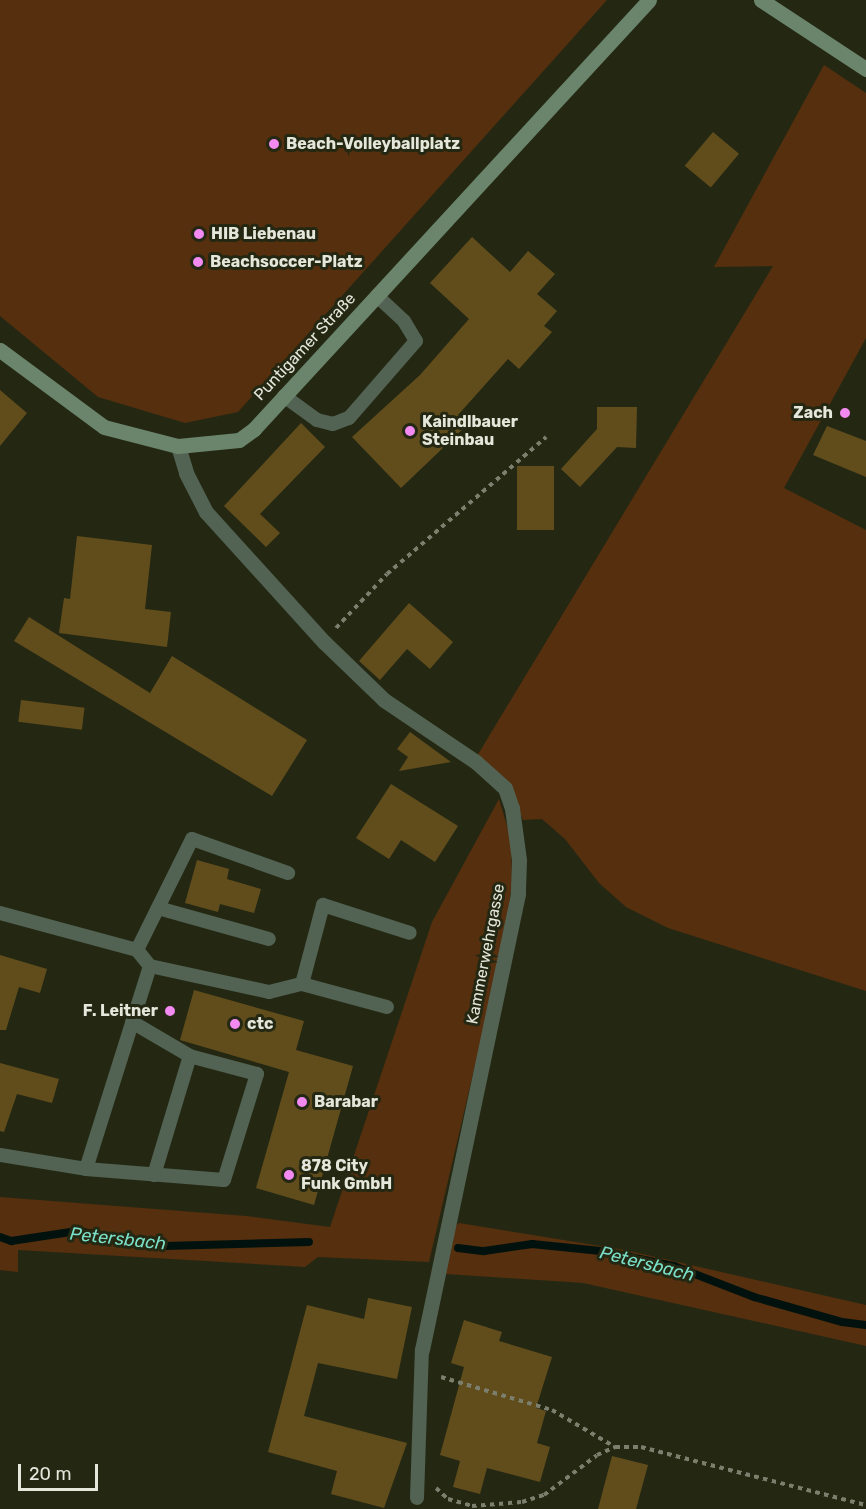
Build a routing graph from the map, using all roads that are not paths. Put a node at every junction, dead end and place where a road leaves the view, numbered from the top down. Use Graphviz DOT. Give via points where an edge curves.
graph roads {
  1 [pos="649,0"];
  2 [pos="760,0"];
  3 [pos="866,69"];
  4 [pos="376,296"];
  5 [pos="0,350"];
  6 [pos="284,396"];
  7 [pos="178,446"];
  8 [pos="288,873"];
  9 [pos="158,908"];
  10 [pos="0,913"];
  11 [pos="410,933"];
  12 [pos="269,939"];
  13 [pos="137,950"];
  14 [pos="150,966"];
  15 [pos="302,984"];
  16 [pos="387,1007"];
  17 [pos="132,1022"];
  18 [pos="190,1056"];
  19 [pos="0,1155"];
  20 [pos="86,1168"];
  21 [pos="154,1175"];
  22 [pos="422,1350"];
  23 [pos="417,1498"];
  1 -- 4 [label="main road, Puntigamer Straße"];
  2 -- 3 [label="main road"];
  4 -- 6 [label="main road, Puntigamer Straße"];
  4 -- 6 [label="lane" via="404,321 416,341 349,418 333,424 317,420"];
  5 -- 7 [label="main road, Puntigamer Straße" via="104,427"];
  6 -- 7 [label="main road, Puntigamer Straße" via="239,440"];
  7 -- 22 [label="street, Kammerwehrgasse" via="186,473 206,512 324,642 384,700 476,762 505,788 517,838 518,894"];
  8 -- 9 [label="lane" via="192,839"];
  9 -- 12 [label="lane"];
  9 -- 13 [label="lane"];
  10 -- 13 [label="lane"];
  11 -- 15 [label="lane" via="323,904"];
  13 -- 14 [label="lane"];
  14 -- 15 [label="lane" via="269,993"];
  14 -- 17 [label="lane"];
  15 -- 16 [label="lane"];
  17 -- 18 [label="lane"];
  17 -- 20 [label="lane"];
  18 -- 21 [label="lane"];
  18 -- 21 [label="lane" via="257,1074 224,1180"];
  19 -- 20 [label="lane"];
  20 -- 21 [label="lane"];
  22 -- 23 [label="lane"];
}
